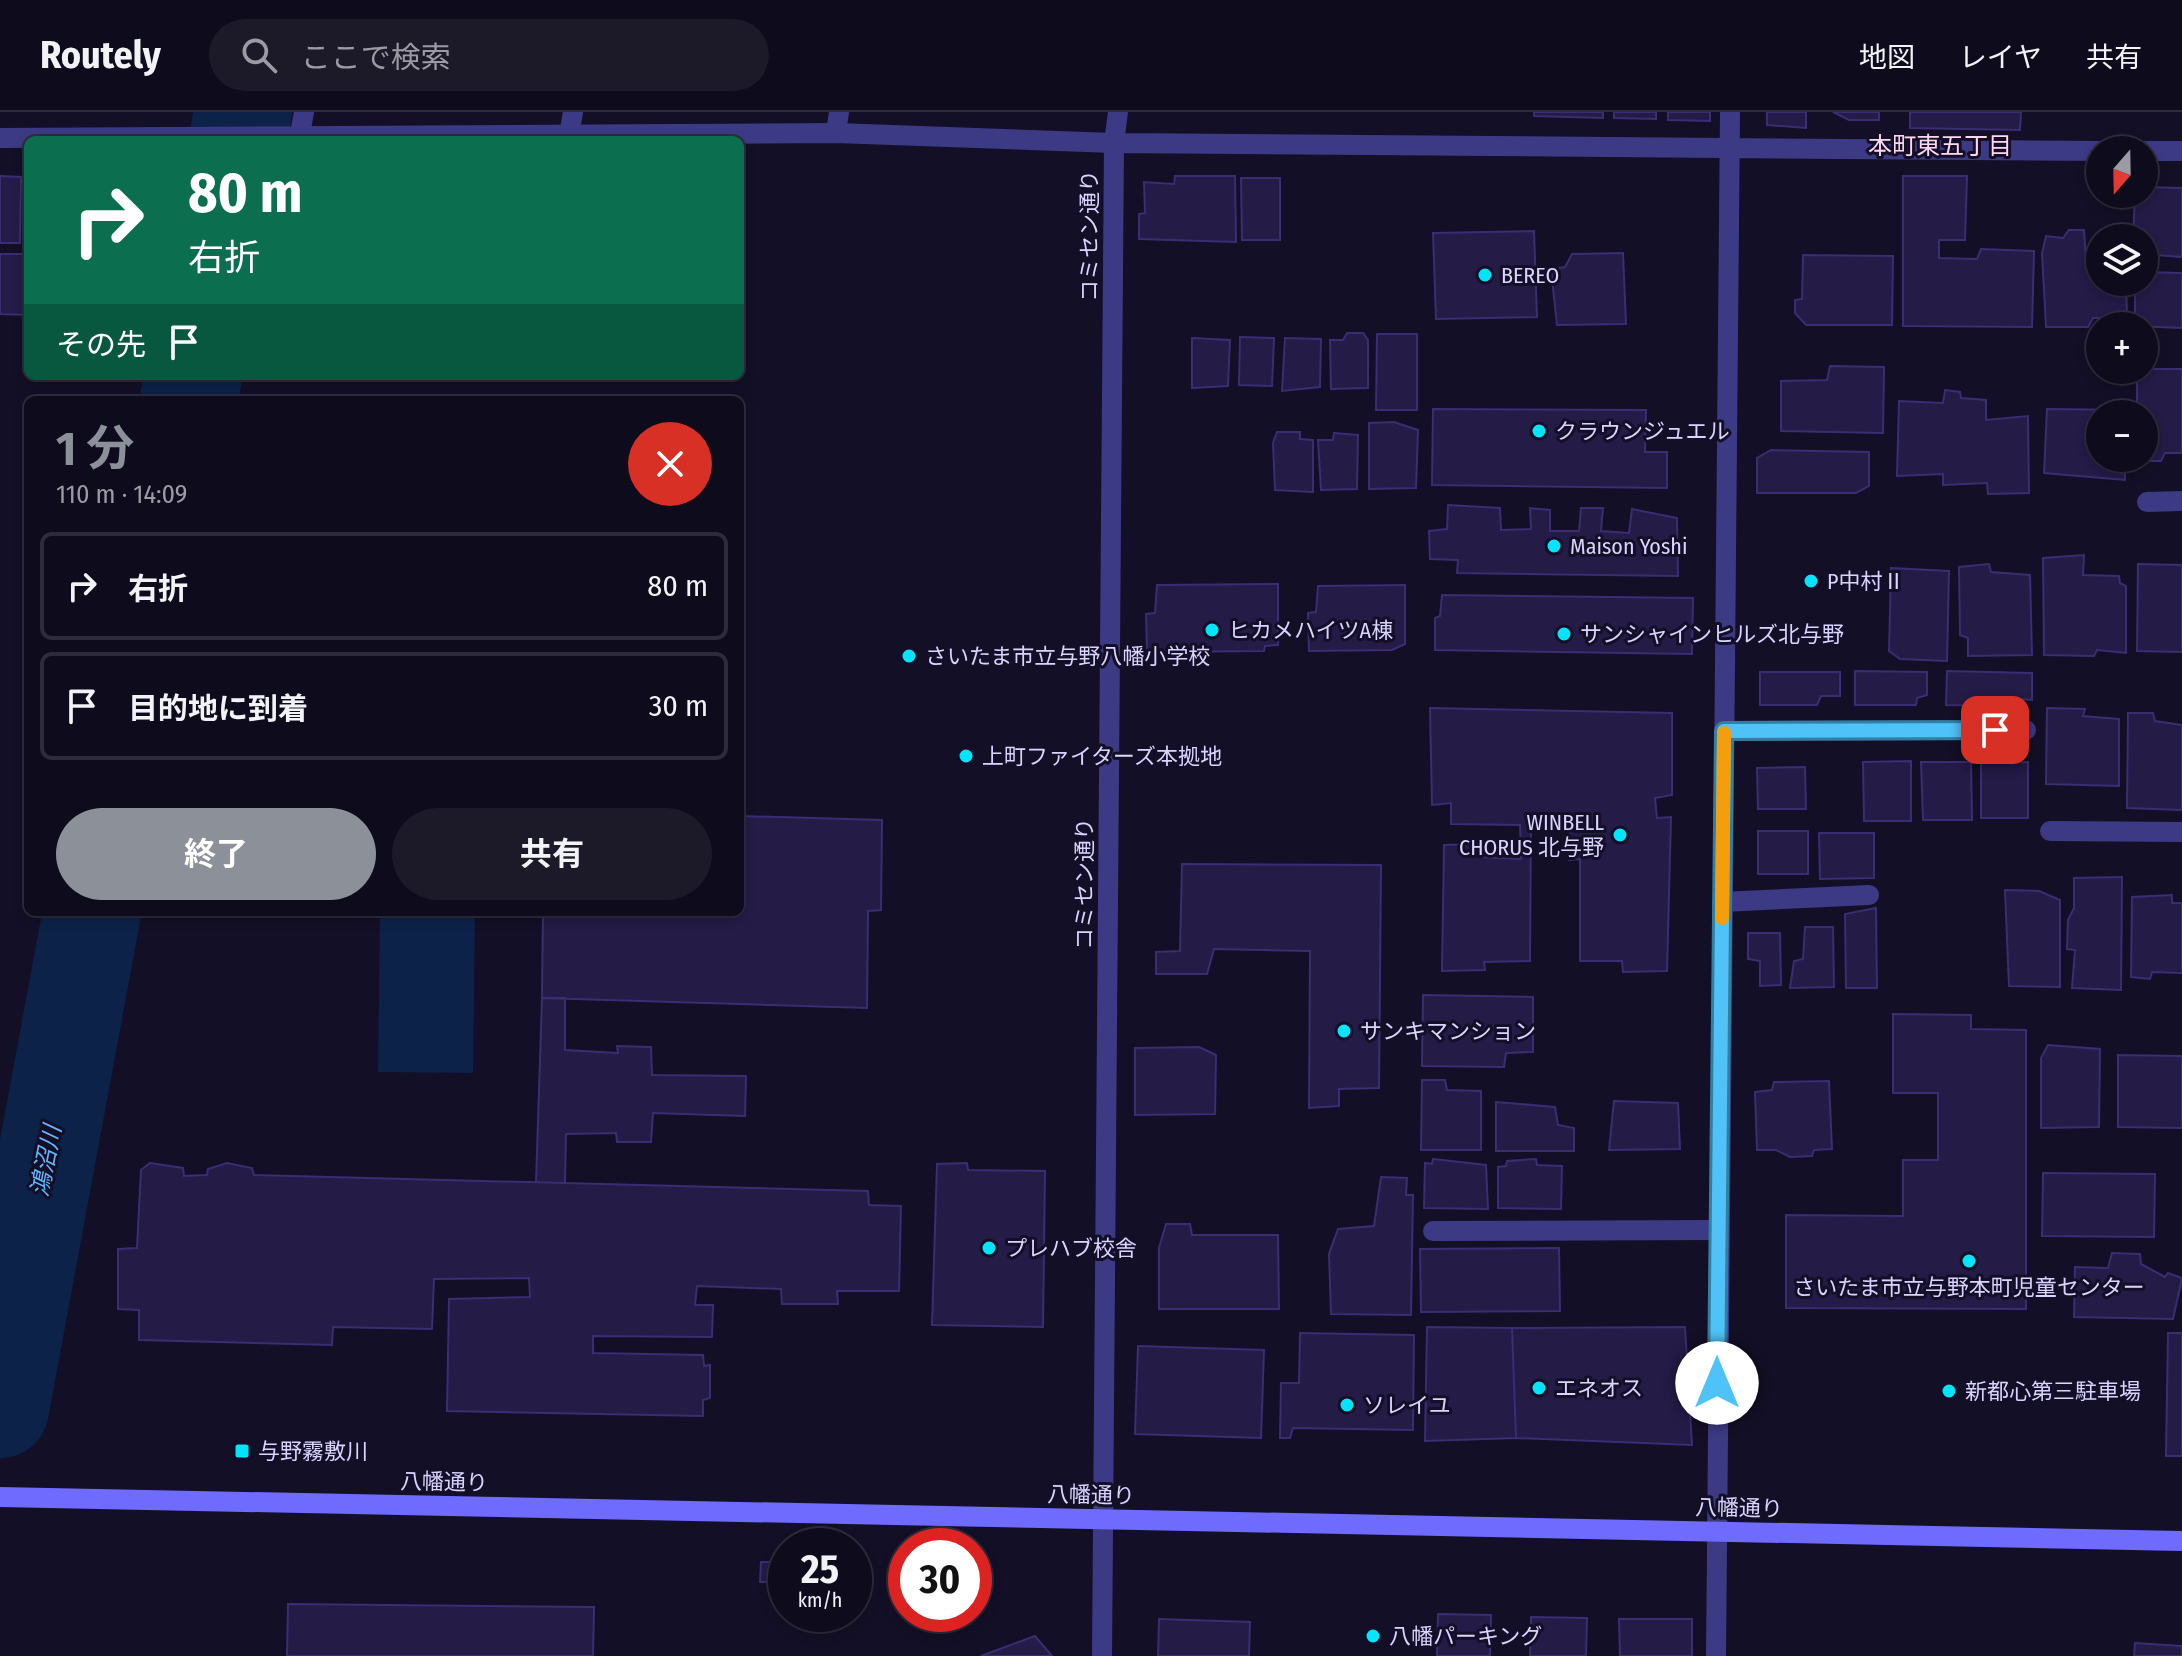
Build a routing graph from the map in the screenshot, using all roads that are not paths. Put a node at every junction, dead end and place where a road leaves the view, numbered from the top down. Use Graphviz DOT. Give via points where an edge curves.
graph roads {
  1 [pos="304,112"];
  2 [pos="573,112"];
  3 [pos="839,112"];
  4 [pos="1118,112"];
  5 [pos="1730,112"];
  6 [pos="836,133"];
  7 [pos="295,136"];
  8 [pos="569,136"];
  9 [pos="0,138"];
  10 [pos="24,138"];
  11 [pos="1114,143"];
  12 [pos="1730,147"];
  13 [pos="2086,151"];
  14 [pos="2158,151"];
  15 [pos="2182,151"];
  16 [pos="2182,501"];
  17 [pos="2147,502"];
  18 [pos="2026,730"];
  19 [pos="1724,731"];
  20 [pos="2050,831"];
  21 [pos="2182,832"];
  22 [pos="1869,895"];
  23 [pos="1722,902"];
  24 [pos="1719,1230"];
  25 [pos="1433,1231"];
  26 [pos="0,1497"];
  27 [pos="1102,1520"];
  28 [pos="1716,1531"];
  29 [pos="2182,1541"];
  30 [pos="1102,1656"];
  31 [pos="1716,1656"];
  1 -- 7 [label="street"];
  2 -- 8 [label="street"];
  3 -- 6 [label="street"];
  4 -- 11 [label="street, コミセン通り"];
  5 -- 12 [label="street"];
  6 -- 8 [label="street"];
  6 -- 11 [label="street"];
  9 -- 10 [label="street"];
  11 -- 12 [label="street"];
  11 -- 27 [label="street, コミセン通り"];
  12 -- 13 [label="street"];
  12 -- 19 [label="street"];
  14 -- 15 [label="street"];
  16 -- 17 [label="street"];
  18 -- 19 [label="street"];
  19 -- 23 [label="street"];
  20 -- 21 [label="street"];
  22 -- 23 [label="street"];
  23 -- 24 [label="street"];
  24 -- 25 [label="street"];
  24 -- 28 [label="street"];
  26 -- 27 [label="main road, 八幡通り"];
  27 -- 28 [label="main road, 八幡通り"];
  27 -- 30 [label="street, コミセン通り"];
  28 -- 29 [label="main road, 八幡通り"];
  28 -- 31 [label="street"];
}
